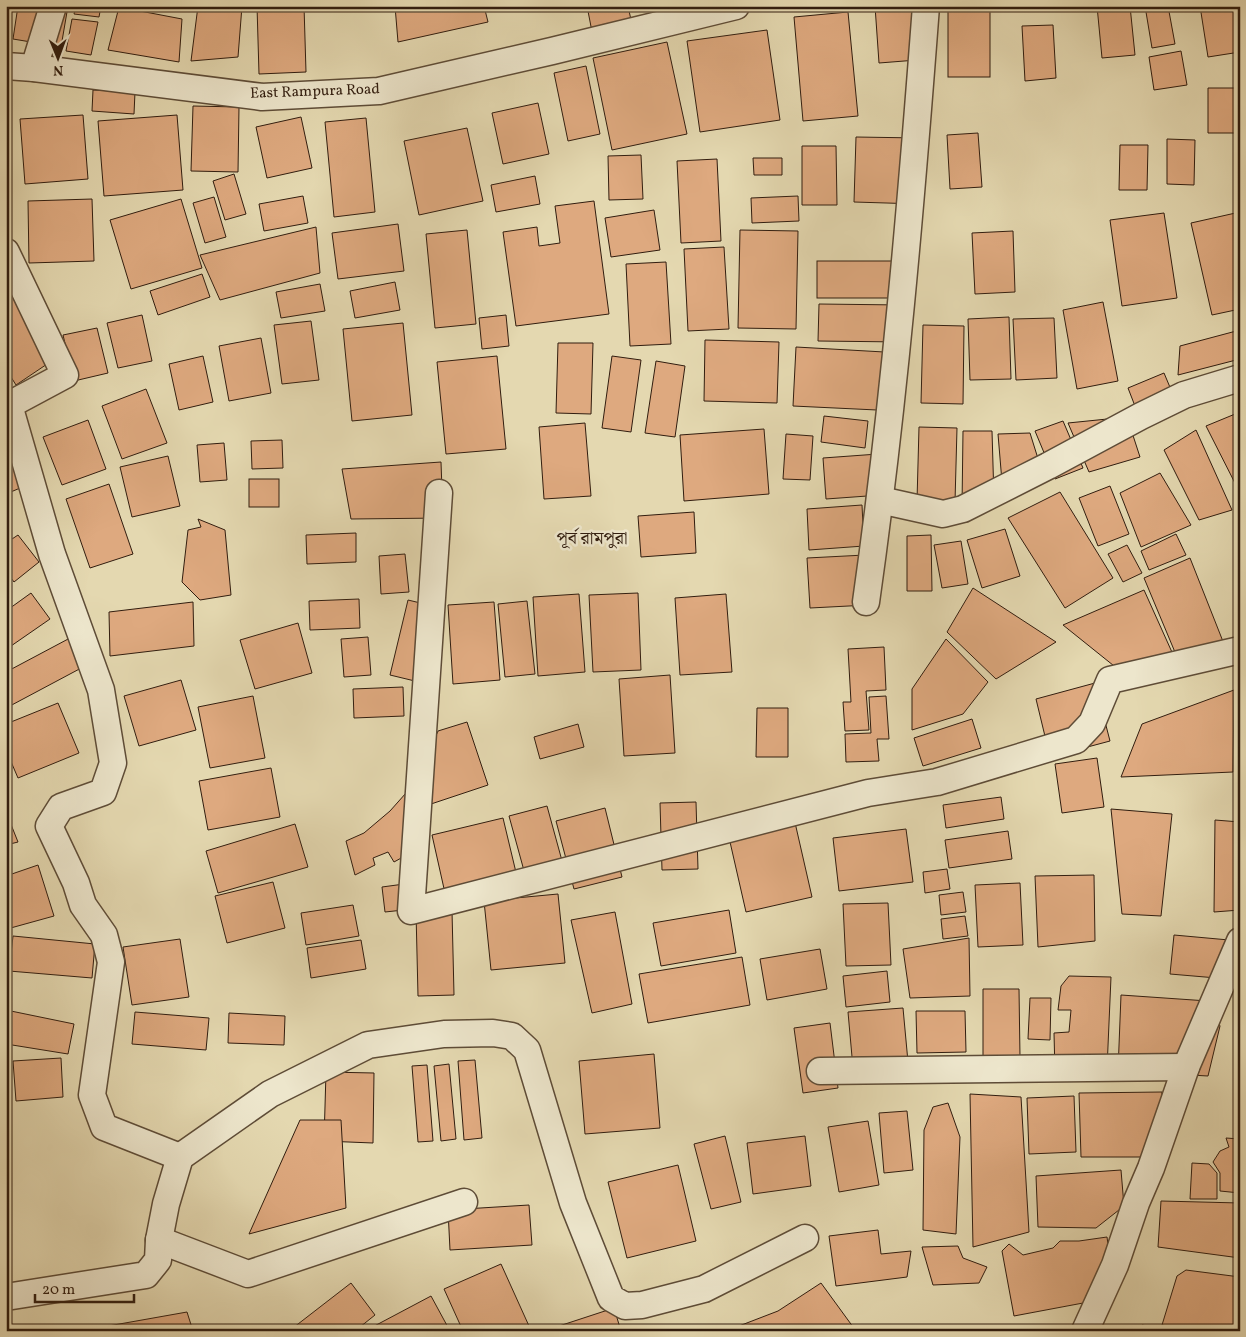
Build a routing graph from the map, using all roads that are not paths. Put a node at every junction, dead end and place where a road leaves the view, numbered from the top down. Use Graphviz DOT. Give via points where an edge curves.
graph roads {
  1 [pos="53,6"];
  2 [pos="736,6"];
  3 [pos="926,6"];
  4 [pos="6,66"];
  5 [pos="34,68"];
  6 [pos="6,252"];
  7 [pos="1240,378"];
  8 [pos="8,405"];
  9 [pos="439,494"];
  10 [pos="880,500"];
  11 [pos="866,602"];
  12 [pos="1240,650"];
  13 [pos="1240,941"];
  14 [pos="1186,1067"];
  15 [pos="820,1071"];
  16 [pos="180,1158"];
  17 [pos="464,1202"];
  18 [pos="805,1238"];
  19 [pos="159,1240"];
  20 [pos="6,1297"];
  21 [pos="1085,1331"];
  1 -- 5 [label="street"];
  2 -- 5 [label="street, East Rampura Road" via="379,91 262,97"];
  3 -- 10 [label="street" via="916,144"];
  4 -- 5 [label="street, East Rampura Road"];
  6 -- 8 [label="street" via="65,375"];
  7 -- 10 [label="street" via="1184,395 963,509 943,514"];
  8 -- 16 [label="street" via="52,554 101,690 113,763 103,792 61,807 49,826 83,905 104,936 111,962 92,1095 104,1127"];
  9 -- 12 [label="street" via="411,911 868,793 937,782 1076,740 1092,723 1110,680"];
  10 -- 11 [label="street"];
  13 -- 14 [label="street"];
  14 -- 15 [label="street"];
  14 -- 21 [label="street" via="1115,1265"];
  16 -- 18 [label="street" via="270,1094 368,1045 444,1034 512,1036 527,1050 573,1203 611,1298 624,1306 642,1305 704,1289"];
  16 -- 19 [label="street"];
  17 -- 19 [label="street" via="248,1274"];
  19 -- 20 [label="street" via="158,1260 146,1275"];
}
